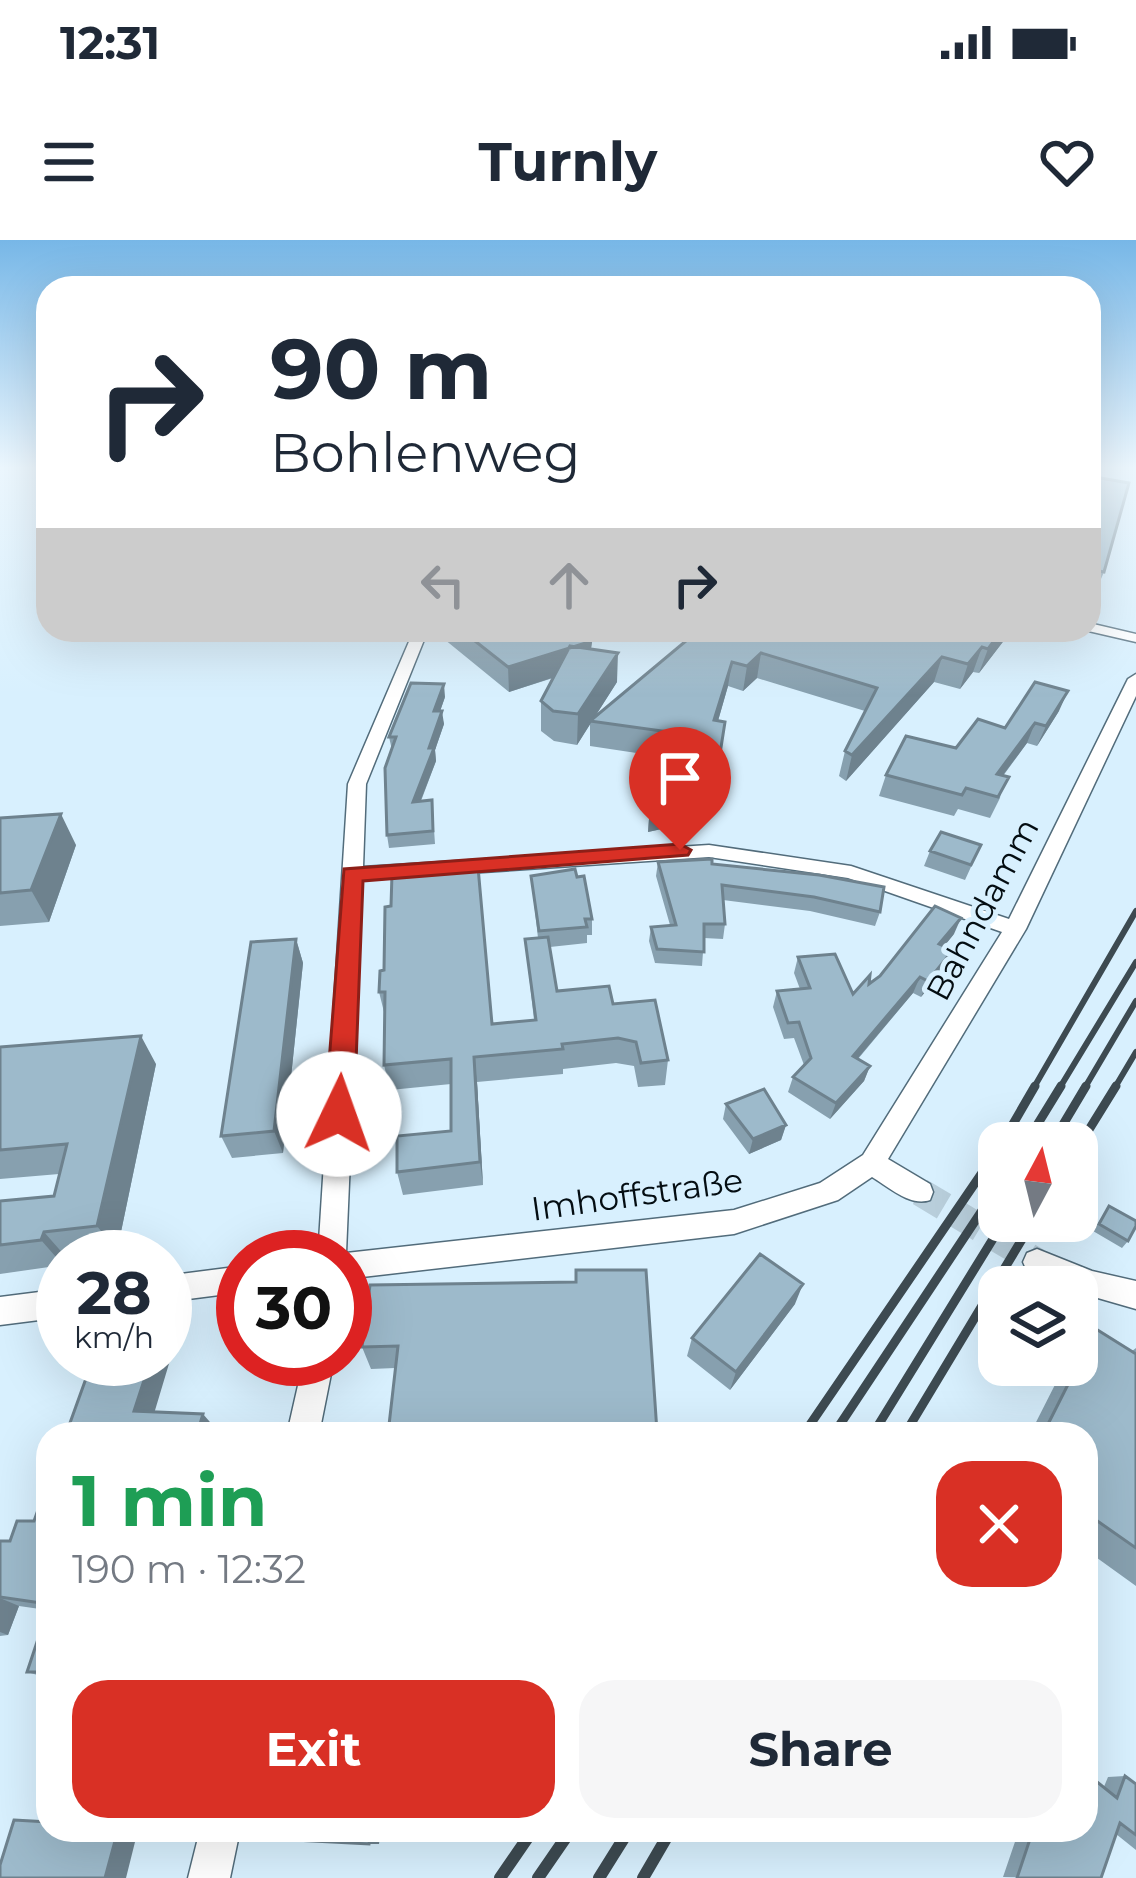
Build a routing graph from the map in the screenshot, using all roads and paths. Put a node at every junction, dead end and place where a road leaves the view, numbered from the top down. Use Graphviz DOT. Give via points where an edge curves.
graph roads {
  1 [pos="1101,630"];
  2 [pos="1136,638"];
  3 [pos="416,642"];
  4 [pos="1136,679"];
  5 [pos="352,874"];
  6 [pos="1015,929"];
  7 [pos="872,1163"];
  8 [pos="920,1192"];
  9 [pos="333,1230"];
  10 [pos="1037,1262"];
  11 [pos="372,1263"];
  12 [pos="1136,1294"];
  13 [pos="36,1306"];
  14 [pos="0,1311"];
  15 [pos="313,1386"];
  16 [pos="306,1422"];
  17 [pos="217,1842"];
  18 [pos="209,1878"];
  1 -- 2 [label="street"];
  3 -- 5 [label="street" via="357,784"];
  4 -- 6 [label="street, Bahndamm"];
  5 -- 6 [label="street" via="709,851 851,872"];
  5 -- 9 [label="street"];
  6 -- 7 [label="street, Bahndamm"];
  7 -- 8 [label="street"];
  7 -- 11 [label="street, Imhoffstraße" via="828,1192 734,1222"];
  10 -- 12 [label="street"];
  13 -- 14 [label="street"];
  15 -- 16 [label="street"];
  17 -- 18 [label="street"];
}
